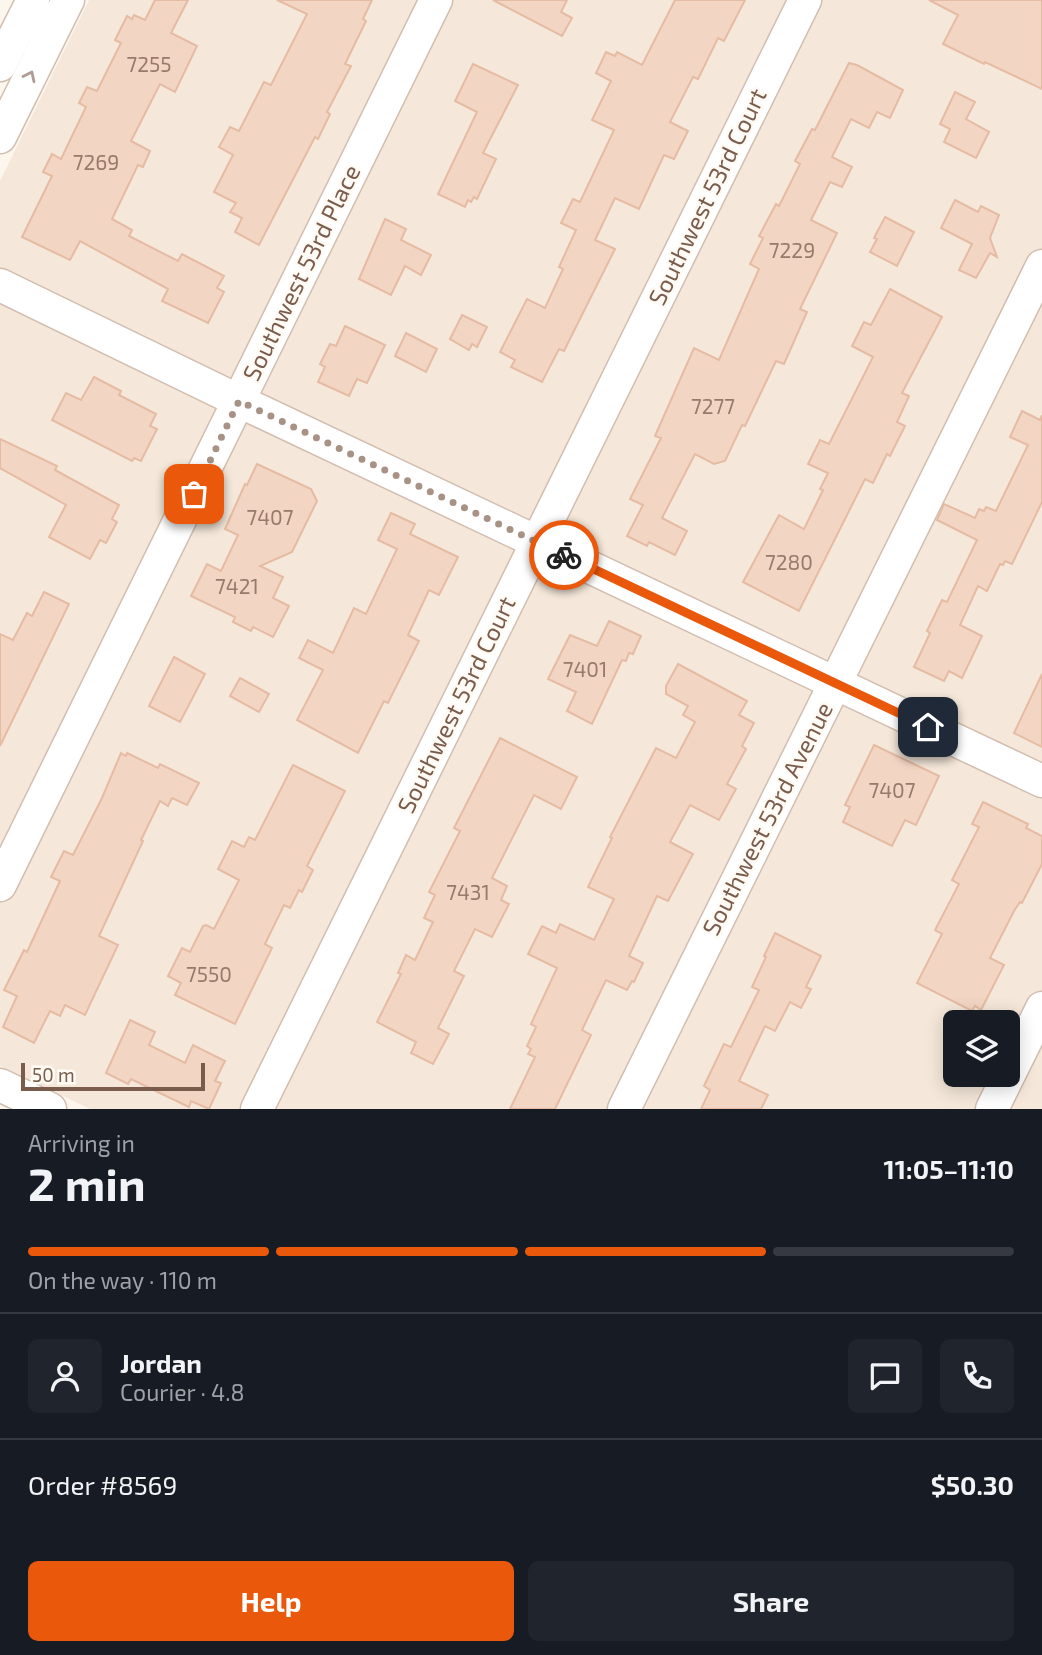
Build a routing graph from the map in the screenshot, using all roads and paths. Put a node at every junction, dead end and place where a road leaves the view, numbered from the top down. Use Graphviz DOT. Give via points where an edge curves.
graph roads {
  1 [pos="33,0"];
  2 [pos="68,0"];
  3 [pos="436,0"];
  4 [pos="805,0"];
  5 [pos="0,65"];
  6 [pos="0,137"];
  7 [pos="1042,266"];
  8 [pos="0,285"];
  9 [pos="239,401"];
  10 [pos="537,542"];
  11 [pos="836,684"];
  12 [pos="1042,780"];
  13 [pos="0,885"];
  14 [pos="1042,1008"];
  15 [pos="0,1085"];
  16 [pos="50,1109"];
  17 [pos="257,1109"];
  18 [pos="624,1109"];
  19 [pos="992,1109"];
  1 -- 5 [label="street"];
  6 -- 2 [label="street, one-way"];
  3 -- 9 [label="street, Southwest 53rd Place"];
  4 -- 10 [label="street, Southwest 53rd Court"];
  7 -- 11 [label="street, Southwest 53rd Avenue"];
  8 -- 9 [label="street"];
  9 -- 10 [label="street"];
  9 -- 13 [label="street, Southwest 53rd Place"];
  10 -- 11 [label="street"];
  10 -- 17 [label="street, Southwest 53rd Court"];
  11 -- 12 [label="street"];
  11 -- 18 [label="street, Southwest 53rd Avenue"];
  14 -- 19 [label="street"];
  15 -- 16 [label="street"];
}
